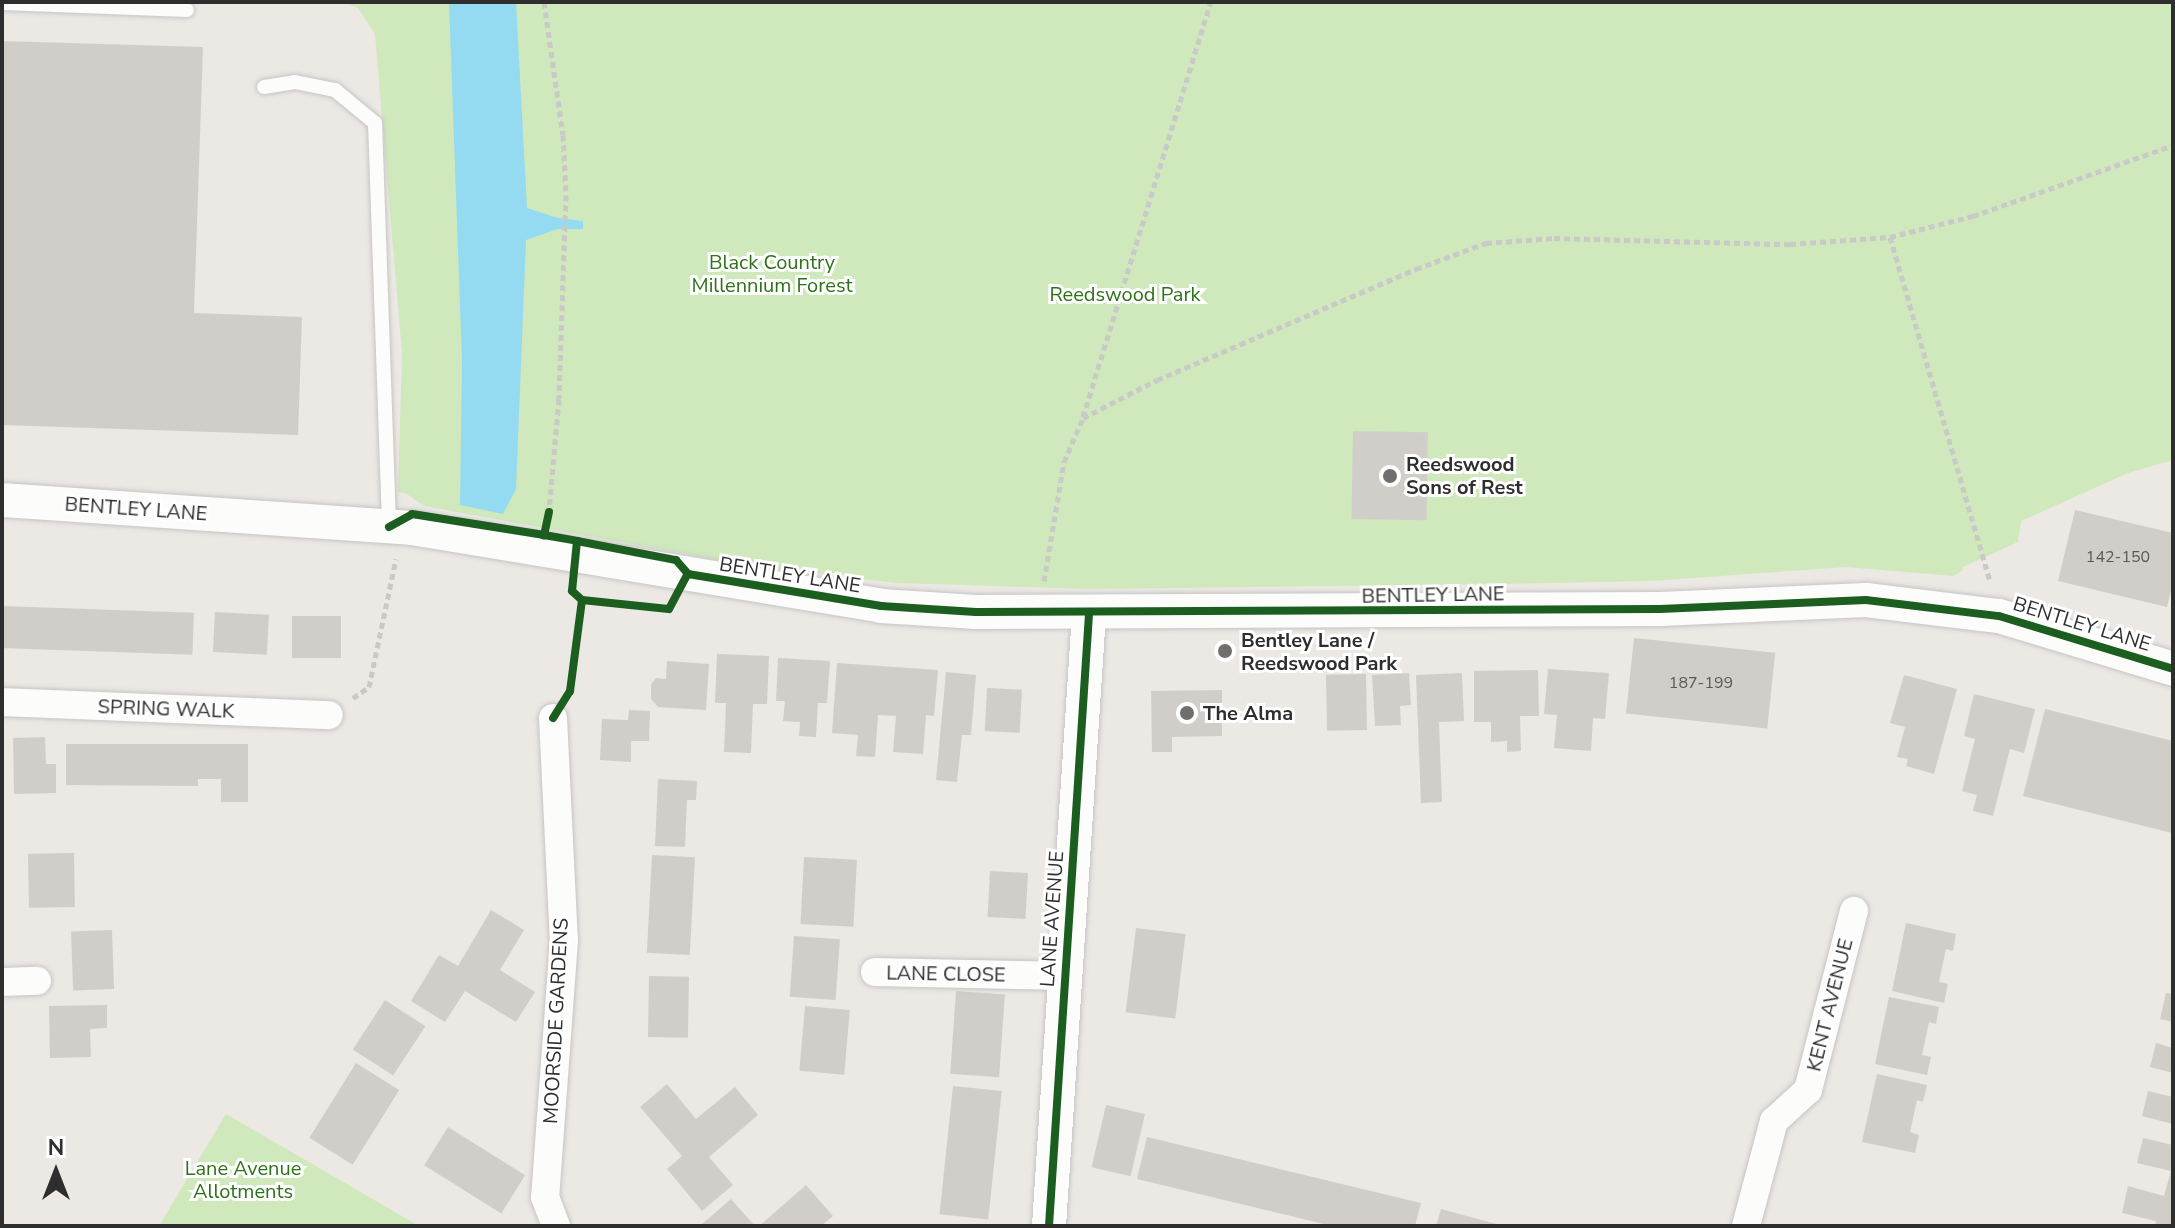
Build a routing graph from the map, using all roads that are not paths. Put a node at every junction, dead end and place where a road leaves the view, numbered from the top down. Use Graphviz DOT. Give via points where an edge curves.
graph roads {
  1 [pos="2,3"];
  2 [pos="187,10"];
  3 [pos="264,87"];
  4 [pos="2,500"];
  5 [pos="401,527"];
  6 [pos="1089,614"];
  7 [pos="2173,669"];
  8 [pos="2,702"];
  9 [pos="329,715"];
  10 [pos="553,718"];
  11 [pos="1854,911"];
  12 [pos="875,972"];
  13 [pos="1064,976"];
  14 [pos="37,981"];
  15 [pos="2,982"];
  16 [pos="1055,1225"];
  17 [pos="556,1226"];
  18 [pos="1746,1226"];
  1 -- 2 [label="lane"];
  3 -- 5 [label="lane" via="295,82 335,90 375,123"];
  4 -- 5 [label="street, BENTLEY LANE"];
  5 -- 6 [label="street, BENTLEY LANE" via="881,606"];
  6 -- 7 [label="street, BENTLEY LANE" via="1660,609 1866,600 1999,616"];
  6 -- 13 [label="street, LANE AVENUE"];
  8 -- 9 [label="street, SPRING WALK"];
  10 -- 17 [label="street, MOORSIDE GARDENS" via="564,940 545,1197"];
  11 -- 18 [label="street, KENT AVENUE" via="1808,1090 1774,1121"];
  12 -- 13 [label="street, LANE CLOSE"];
  13 -- 16 [label="street, LANE AVENUE"];
  14 -- 15 [label="street"];
}
